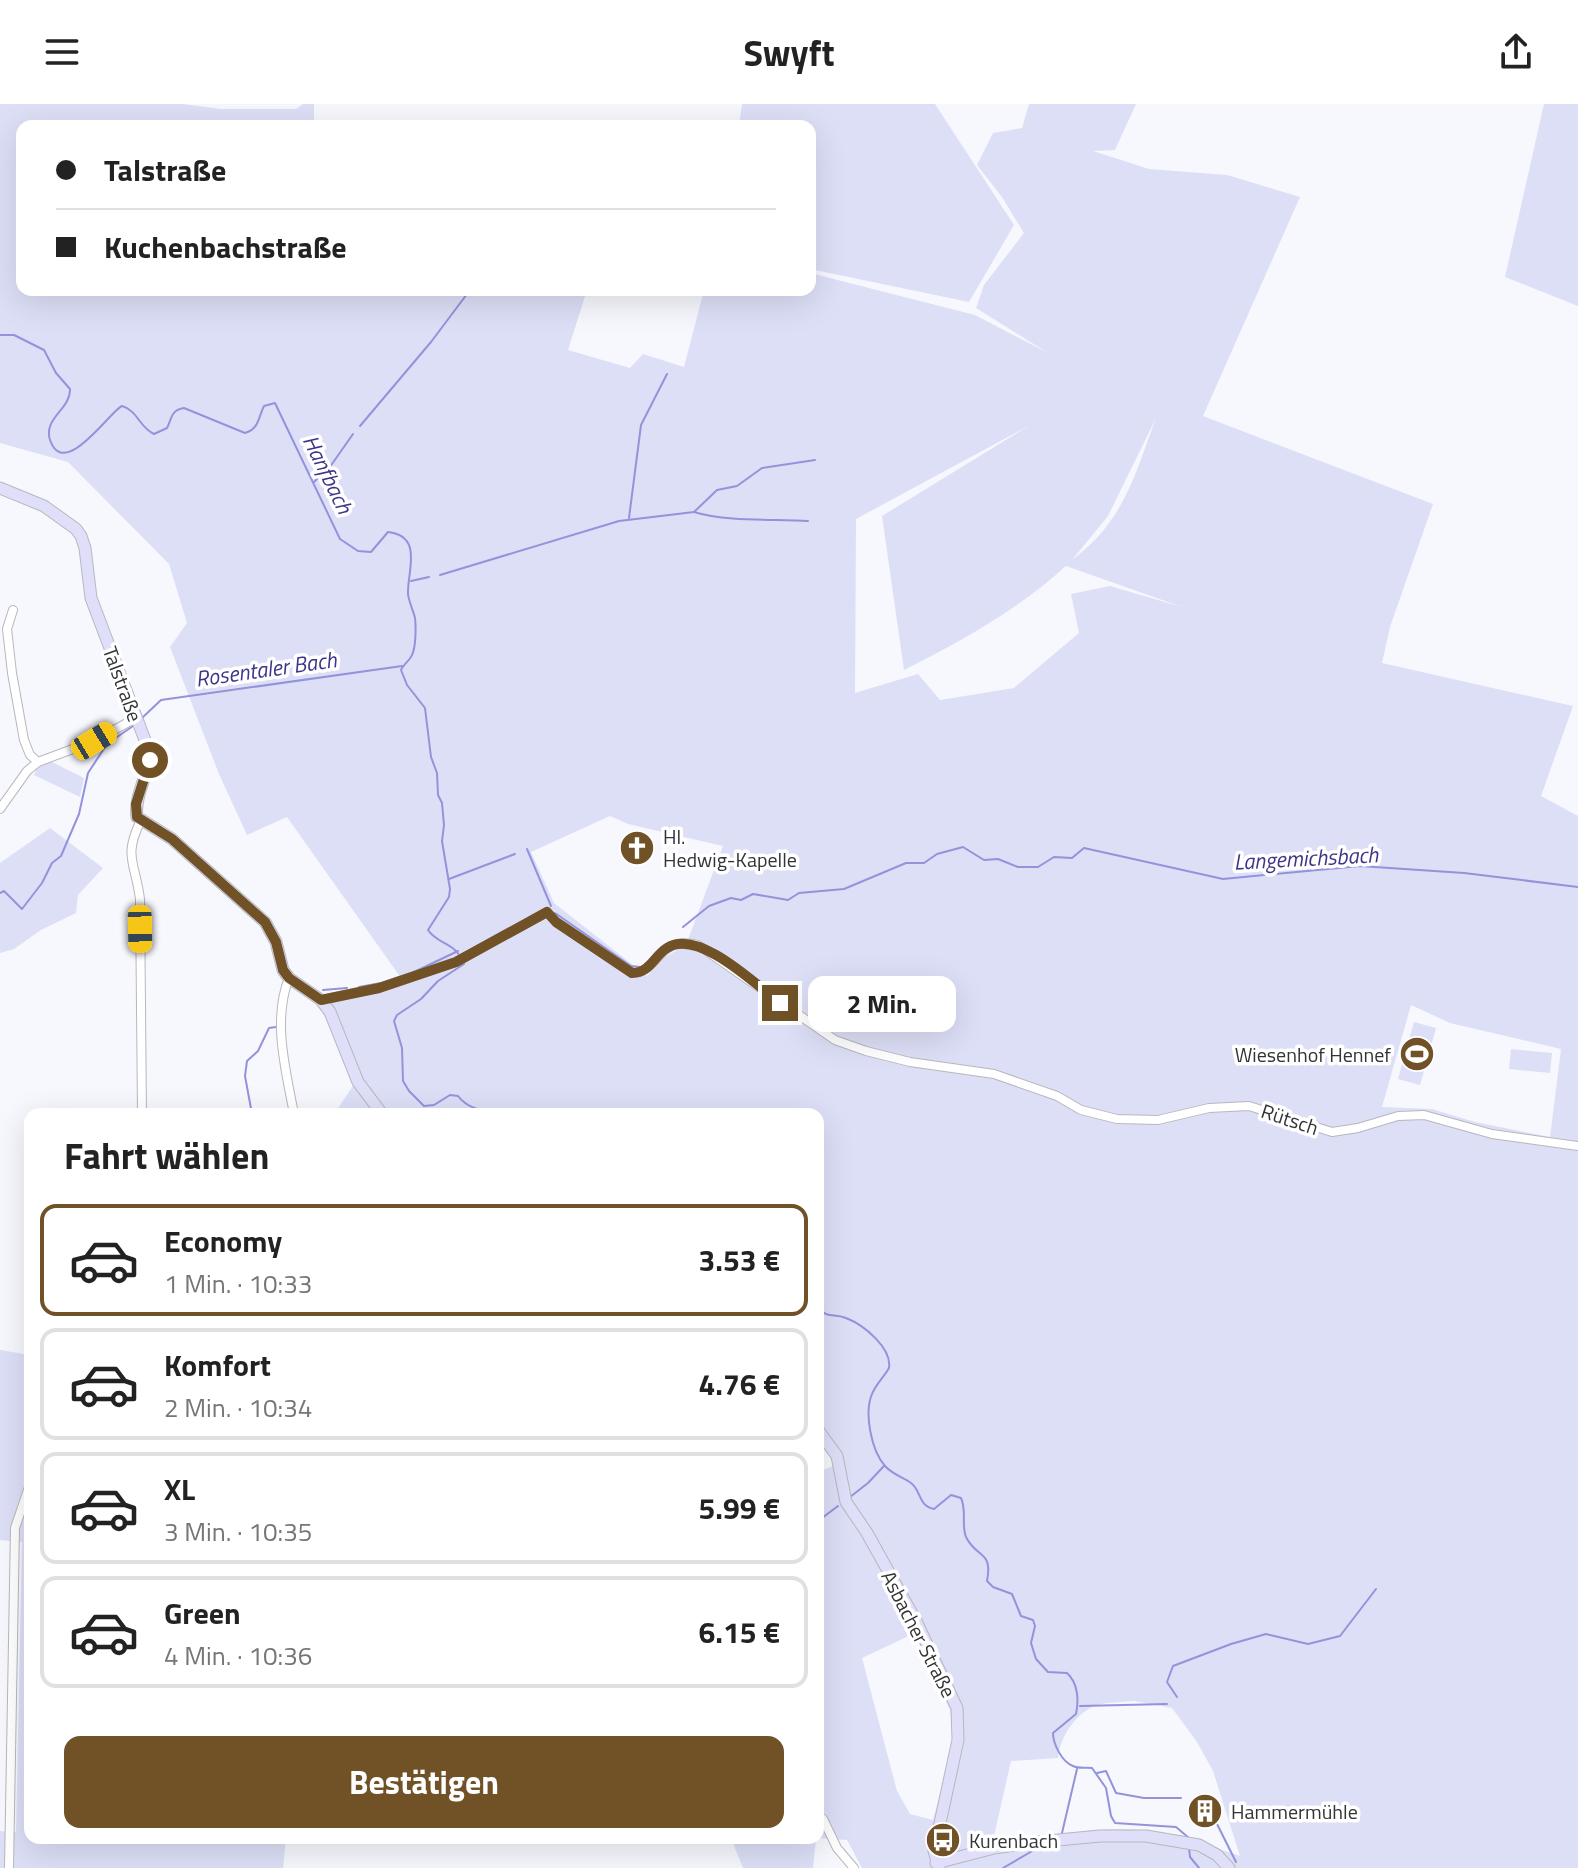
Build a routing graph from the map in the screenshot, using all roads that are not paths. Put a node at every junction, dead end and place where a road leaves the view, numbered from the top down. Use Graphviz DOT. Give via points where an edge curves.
graph roads {
  1 [pos="0,488"];
  2 [pos="13,610"];
  3 [pos="136,718"];
  4 [pos="38,762"];
  5 [pos="0,809"];
  6 [pos="141,820"];
  7 [pos="289,978"];
  8 [pos="321,1000"];
  9 [pos="142,1108"];
  10 [pos="293,1108"];
  11 [pos="378,1108"];
  12 [pos="1578,1146"];
  13 [pos="824,1438"];
  14 [pos="24,1502"];
  15 [pos="824,1821"];
  16 [pos="936,1866"];
  17 [pos="9,1868"];
  18 [pos="854,1868"];
  19 [pos="1229,1868"];
  1 -- 3 [label="main road, Talstraße" via="44,506 81,536 91,598"];
  2 -- 4 [label="street" via="7,629 12,673 24,740"];
  3 -- 4 [label="street"];
  3 -- 6 [label="main road, Talstraße" via="151,756 136,804"];
  4 -- 5 [label="street"];
  6 -- 7 [label="main road" via="172,839 265,922"];
  6 -- 9 [label="street" via="129,853 140,899"];
  7 -- 8 [label="main road"];
  7 -- 10 [label="street" via="283,994 283,1053"];
  8 -- 11 [label="main road" via="358,1082"];
  8 -- 12 [label="street, Rütsch" via="379,988 456,962 547,912 632,973 646,970 675,943 698,945 835,1040 910,1062 994,1074 1117,1119 1158,1120 1209,1108 1249,1106 1332,1132 1424,1115 1492,1134"];
  13 -- 16 [label="main road, Asbacher Straße" via="837,1456 846,1502 916,1621 957,1708 958,1740 936,1841"];
  14 -- 17 [label="street" via="15,1528"];
  15 -- 18 [label="street"];
  16 -- 19 [label="main road" via="994,1848 1146,1836 1199,1845"];
}
